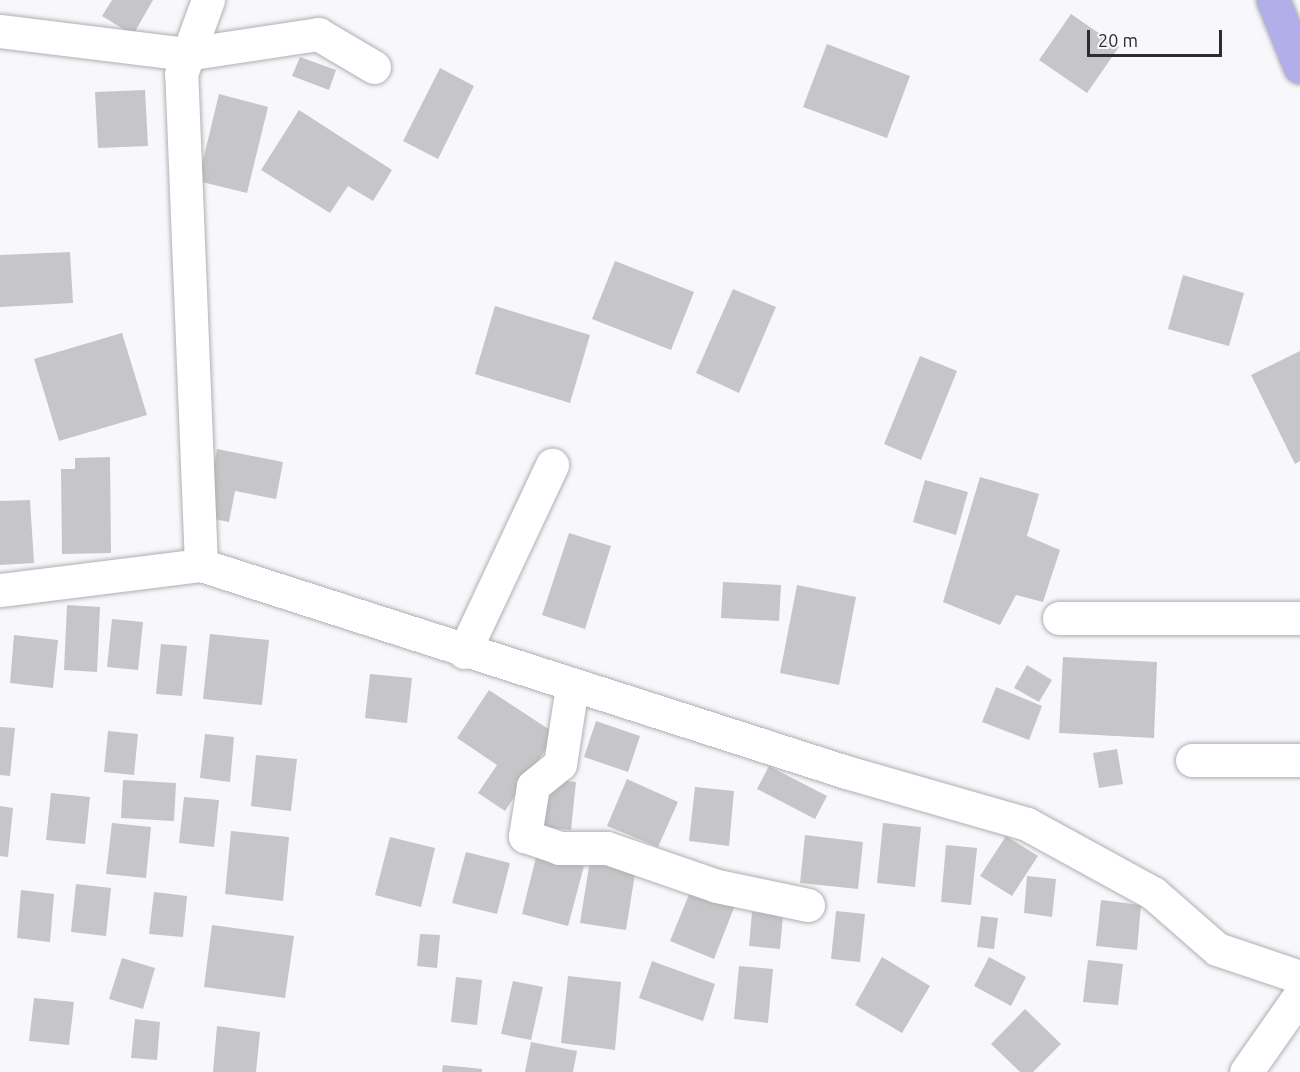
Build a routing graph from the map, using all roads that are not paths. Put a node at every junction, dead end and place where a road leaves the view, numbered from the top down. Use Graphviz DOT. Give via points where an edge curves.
graph roads {
  1 [pos="208,0"];
  2 [pos="1273,0"];
  3 [pos="0,31"];
  4 [pos="186,54"];
  5 [pos="374,67"];
  6 [pos="1300,67"];
  7 [pos="552,465"];
  8 [pos="201,566"];
  9 [pos="0,590"];
  10 [pos="1059,618"];
  11 [pos="1300,618"];
  12 [pos="464,652"];
  13 [pos="572,686"];
  14 [pos="1192,760"];
  15 [pos="1300,760"];
  16 [pos="808,905"];
  17 [pos="1300,977"];
  18 [pos="1300,995"];
  19 [pos="1246,1072"];
  1 -- 4 [label="street"];
  2 -- 6 [label="main road"];
  3 -- 4 [label="street"];
  4 -- 5 [label="street" via="318,34"];
  4 -- 8 [label="street" via="181,74"];
  7 -- 12 [label="street"];
  8 -- 9 [label="street"];
  8 -- 12 [label="street"];
  10 -- 11 [label="street"];
  12 -- 13 [label="street"];
  13 -- 16 [label="street" via="560,764 534,786 525,836 559,848 607,848 717,886"];
  13 -- 17 [label="street" via="1027,824 1153,893 1217,949"];
  14 -- 15 [label="street"];
  18 -- 19 [label="street"];
}
